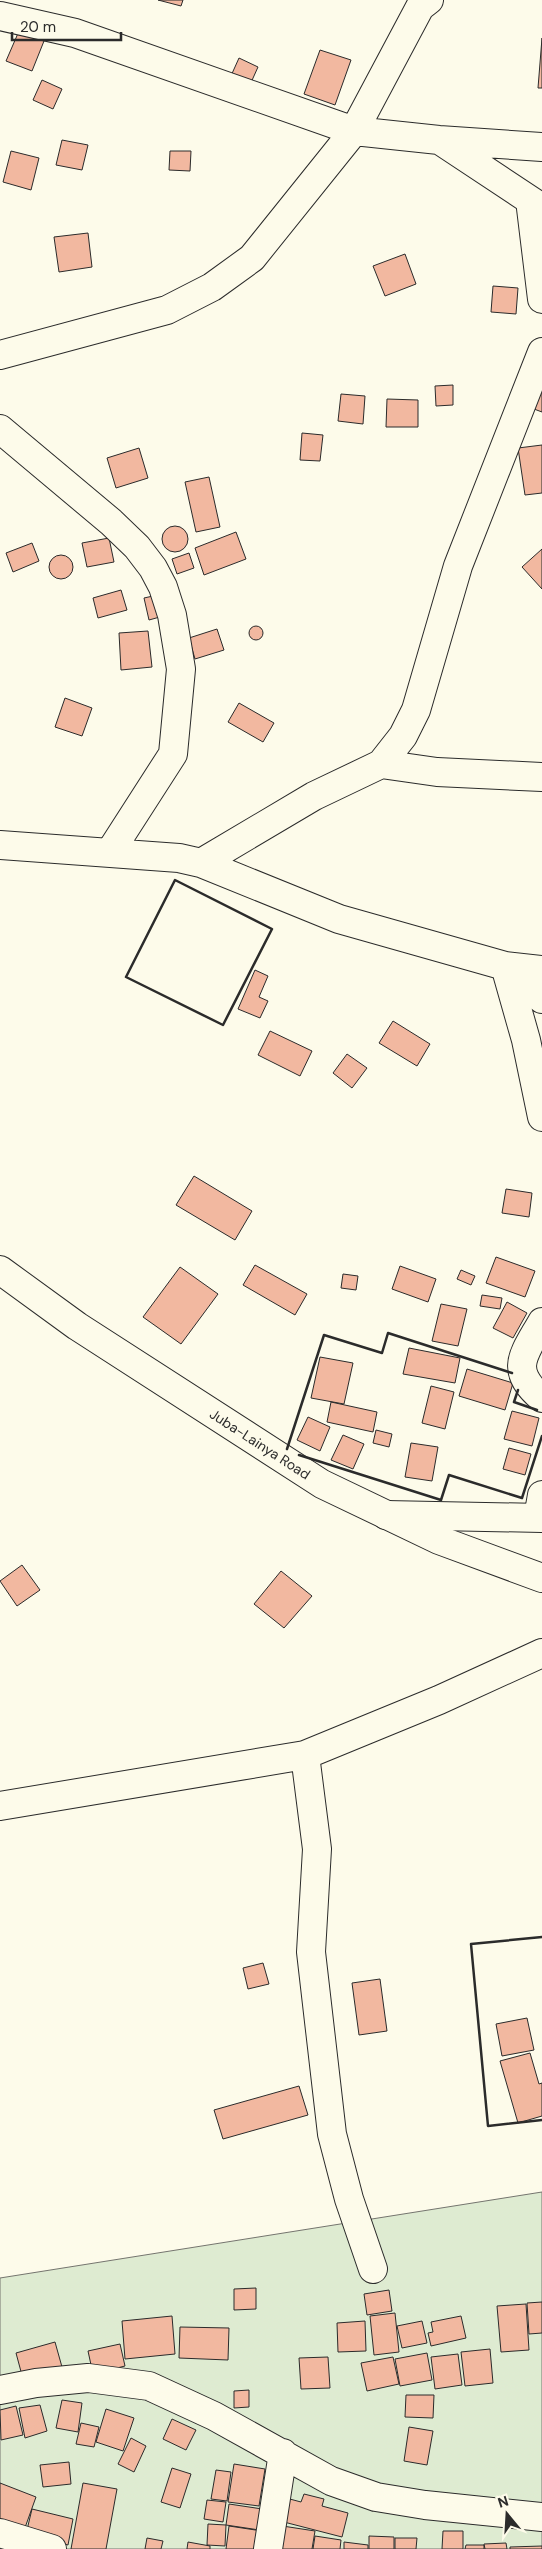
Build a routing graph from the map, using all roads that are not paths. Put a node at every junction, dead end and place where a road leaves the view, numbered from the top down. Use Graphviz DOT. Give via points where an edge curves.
graph roads {
  1 [pos="429,0"];
  2 [pos="0,16"];
  3 [pos="354,131"];
  4 [pos="439,140"];
  5 [pos="542,146"];
  6 [pos="536,204"];
  7 [pos="542,298"];
  8 [pos="542,352"];
  9 [pos="0,355"];
  10 [pos="0,429"];
  11 [pos="381,764"];
  12 [pos="542,777"];
  13 [pos="0,845"];
  14 [pos="110,852"];
  15 [pos="201,863"];
  16 [pos="505,966"];
  17 [pos="542,970"];
  18 [pos="542,999"];
  19 [pos="542,1117"];
  20 [pos="0,1270"];
  21 [pos="542,1322"];
  22 [pos="542,1398"];
  23 [pos="541,1510"];
  24 [pos="386,1515"];
  25 [pos="542,1578"];
  26 [pos="542,1653"];
  27 [pos="304,1755"];
  28 [pos="0,1806"];
  29 [pos="373,2269"];
  30 [pos="0,2390"];
  31 [pos="283,2453"];
  32 [pos="542,2518"];
  33 [pos="0,2533"];
  34 [pos="52,2549"];
  35 [pos="268,2549"];
  1 -- 3 [label="street" via="420,7"];
  2 -- 3 [label="street" via="75,33"];
  3 -- 4 [label="street"];
  3 -- 9 [label="street" via="252,258 212,287 167,310"];
  4 -- 5 [label="street"];
  4 -- 6 [label="street"];
  6 -- 7 [label="street"];
  8 -- 11 [label="street" via="458,566 416,710 403,736"];
  10 -- 14 [label="street" via="137,547 153,568 172,615 181,669 173,754"];
  11 -- 12 [label="street" via="437,772"];
  11 -- 15 [label="street" via="314,796"];
  13 -- 14 [label="street"];
  14 -- 15 [label="street"];
  15 -- 16 [label="street" via="339,919"];
  16 -- 17 [label="street"];
  16 -- 18 [label="street"];
  16 -- 19 [label="street" via="526,1040"];
  20 -- 24 [label="street, Juba-Lainya Road" via="76,1326 322,1484"];
  21 -- 22 [label="street" via="522,1358 522,1372 528,1386"];
  23 -- 24 [label="street"];
  24 -- 25 [label="street, Juba-Lainya Road" via="439,1540"];
  26 -- 27 [label="street"];
  27 -- 28 [label="street"];
  27 -- 29 [label="street" via="317,1849 311,1952 332,2134 349,2199"];
  30 -- 31 [label="street" via="88,2378 149,2386"];
  31 -- 32 [label="street" via="331,2481 376,2497"];
  31 -- 35 [label="street"];
  33 -- 34 [label="street"];
}
